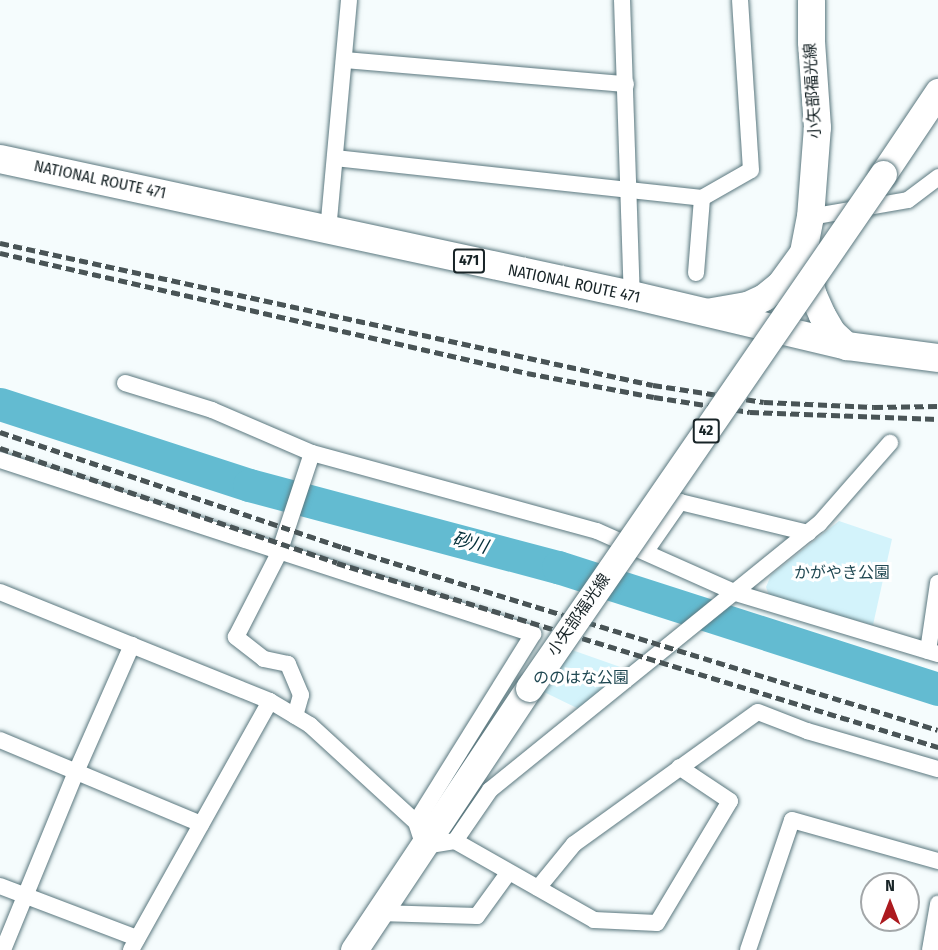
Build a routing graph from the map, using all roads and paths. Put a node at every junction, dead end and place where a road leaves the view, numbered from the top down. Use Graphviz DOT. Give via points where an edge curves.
graph roads {
  1 [pos="349,0"];
  2 [pos="622,0"];
  3 [pos="740,0"];
  4 [pos="811,0"];
  5 [pos="344,60"];
  6 [pos="626,84"];
  7 [pos="938,92"];
  8 [pos="334,158"];
  9 [pos="0,159"];
  10 [pos="938,177"];
  11 [pos="630,191"];
  12 [pos="702,198"];
  13 [pos="810,217"];
  14 [pos="328,231"];
  15 [pos="803,252"];
  16 [pos="696,273"];
  17 [pos="632,296"];
  18 [pos="698,313"];
  19 [pos="847,346"];
  20 [pos="938,358"];
  21 [pos="125,383"];
  22 [pos="890,443"];
  23 [pos="312,453"];
  24 [pos="0,460"];
  25 [pos="808,533"];
  26 [pos="646,551"];
  27 [pos="279,553"];
  28 [pos="938,583"];
  29 [pos="0,592"];
  30 [pos="735,592"];
  31 [pos="132,645"];
  32 [pos="933,652"];
  33 [pos="270,701"];
  34 [pos="296,716"];
  35 [pos="0,740"];
  36 [pos="678,767"];
  37 [pos="938,769"];
  38 [pos="76,772"];
  39 [pos="201,824"];
  40 [pos="420,834"];
  41 [pos="455,840"];
  42 [pos="938,861"];
  43 [pos="509,872"];
  44 [pos="0,886"];
  45 [pos="538,888"];
  46 [pos="25,896"];
  47 [pos="938,904"];
  48 [pos="379,913"];
  49 [pos="134,944"];
  50 [pos="3,950"];
  51 [pos="354,950"];
  52 [pos="748,950"];
  53 [pos="930,950"];
  1 -- 5 [label="street"];
  2 -- 6 [label="street"];
  3 -- 12 [label="street" via="751,170"];
  4 -- 13 [label="main road, 小矢部福光線" via="816,150"];
  5 -- 6 [label="street"];
  5 -- 8 [label="street"];
  6 -- 11 [label="street"];
  7 -- 40 [label="main road, 小矢部福光線 / 42, bridge" via="529,688"];
  8 -- 11 [label="street"];
  8 -- 14 [label="street"];
  9 -- 14 [label="highway, NATIONAL ROUTE 471 / 471"];
  10 -- 13 [label="street" via="908,200"];
  11 -- 12 [label="street"];
  11 -- 17 [label="street"];
  12 -- 16 [label="street"];
  13 -- 15 [label="main road, 小矢部福光線"];
  14 -- 17 [label="highway, NATIONAL ROUTE 471 / 471"];
  15 -- 18 [label="main road, 小矢部福光線" via="780,284 764,297 724,311"];
  15 -- 19 [label="main road, 小矢部福光線" via="813,296 832,332"];
  17 -- 18 [label="highway, NATIONAL ROUTE 471 / 471"];
  18 -- 19 [label="highway, NATIONAL ROUTE 471 / 471"];
  19 -- 20 [label="highway, NATIONAL ROUTE 471 / 471"];
  21 -- 23 [label="street" via="212,410"];
  22 -- 25 [label="street"];
  23 -- 26 [label="street" via="597,531"];
  23 -- 27 [label="street"];
  24 -- 27 [label="street"];
  25 -- 26 [label="street" via="680,502"];
  25 -- 30 [label="street"];
  26 -- 30 [label="street"];
  27 -- 34 [label="street" via="236,637 264,659 288,664 301,695"];
  27 -- 40 [label="street" via="533,634"];
  28 -- 32 [label="street"];
  29 -- 31 [label="street"];
  30 -- 32 [label="street"];
  30 -- 41 [label="street" via="490,790"];
  31 -- 33 [label="street"];
  31 -- 38 [label="street"];
  33 -- 34 [label="street"];
  33 -- 39 [label="street"];
  34 -- 40 [label="street" via="310,725"];
  35 -- 38 [label="street"];
  36 -- 37 [label="street" via="758,711 807,731"];
  36 -- 45 [label="street" via="574,844"];
  36 -- 45 [label="street" via="730,801 657,924 594,920"];
  38 -- 39 [label="street"];
  38 -- 46 [label="street"];
  39 -- 49 [label="street"];
  40 -- 41 [label="street"];
  40 -- 48 [label="main road, 小矢部福光線 / 42"];
  41 -- 43 [label="street"];
  42 -- 52 [label="street" via="792,820"];
  43 -- 45 [label="street"];
  43 -- 48 [label="street" via="477,916"];
  44 -- 46 [label="street"];
  46 -- 49 [label="street"];
  46 -- 50 [label="street"];
  47 -- 53 [label="street"];
  48 -- 51 [label="main road, 小矢部福光線 / 42"];
}
